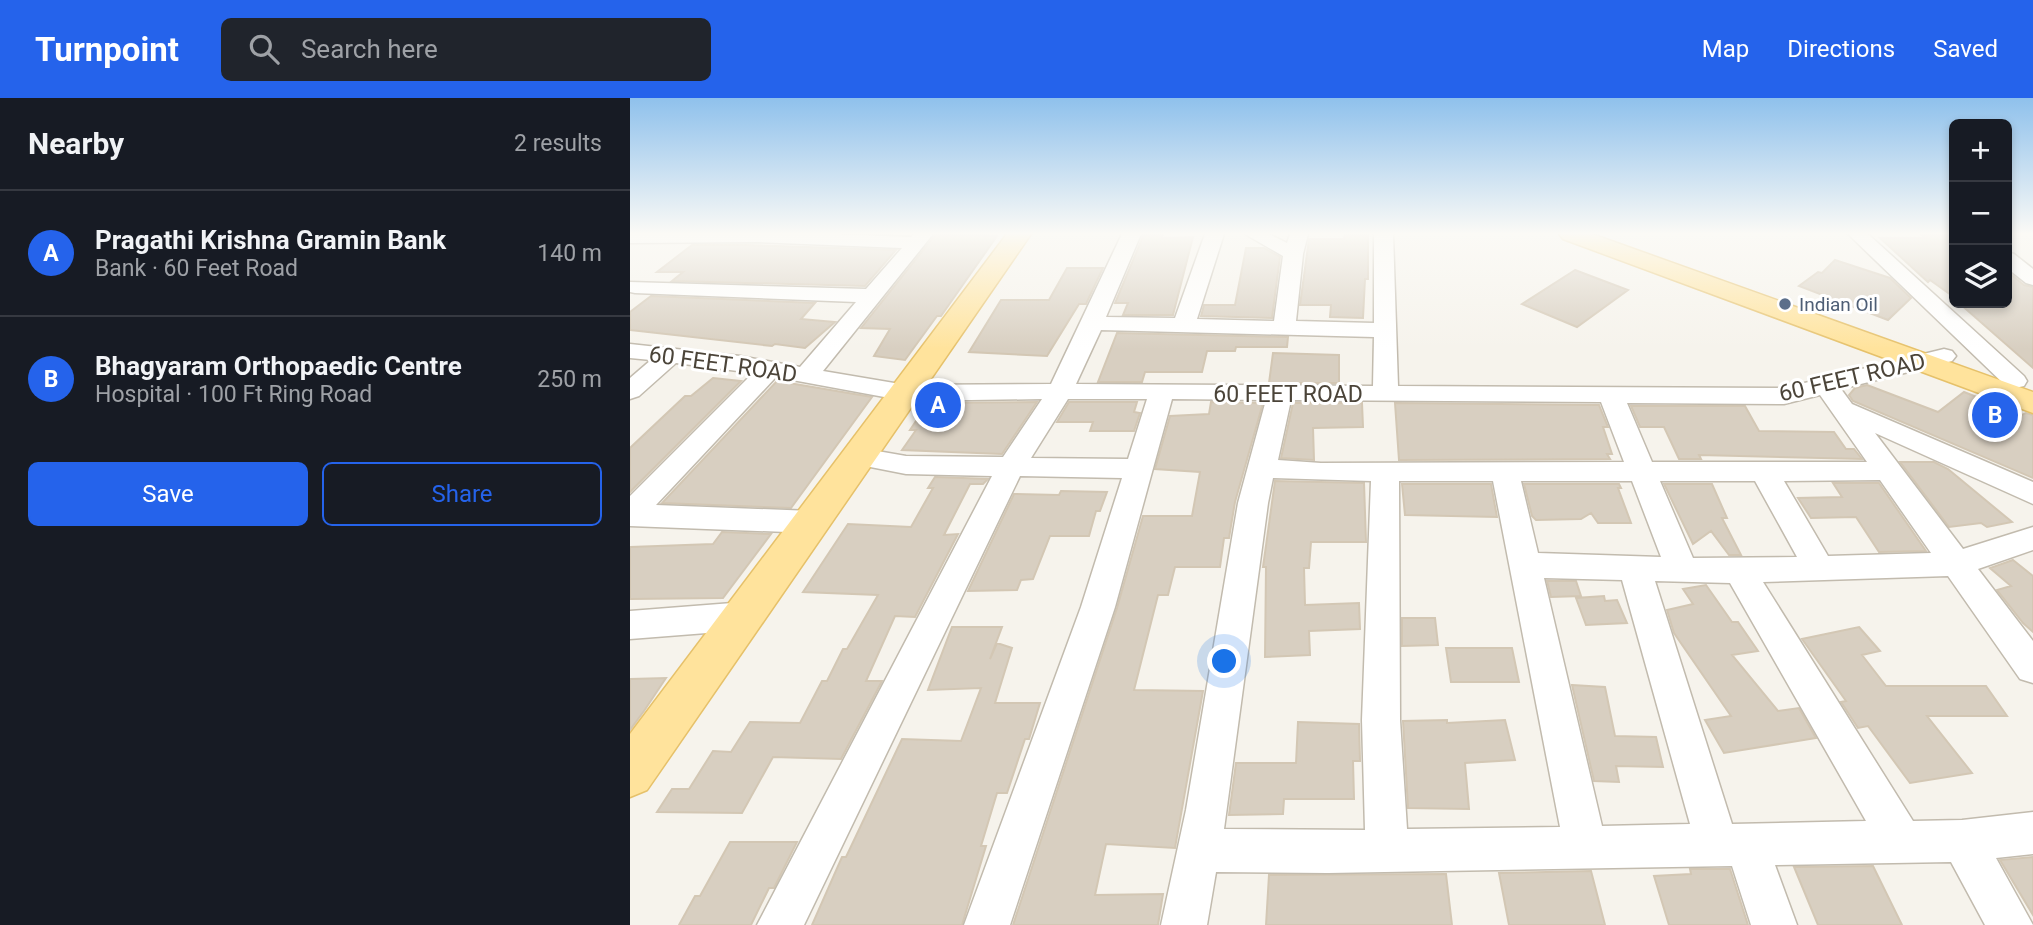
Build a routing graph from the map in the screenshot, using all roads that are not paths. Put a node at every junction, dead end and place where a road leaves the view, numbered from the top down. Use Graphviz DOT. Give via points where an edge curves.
graph roads {
  1 [pos="891,273"];
  2 [pos="992,273"];
  3 [pos="1114,273"];
  4 [pos="1201,273"];
  5 [pos="1292,273"];
  6 [pos="1384,273"];
  7 [pos="1683,273"];
  8 [pos="1704,273"];
  9 [pos="1900,273"];
  10 [pos="635,287"];
  11 [pos="871,296"];
  12 [pos="1091,323"];
  13 [pos="1184,325"];
  14 [pos="1284,328"];
  15 [pos="1385,330"];
  16 [pos="630,351"];
  17 [pos="670,356"];
  18 [pos="1934,359"];
  19 [pos="770,369"];
  20 [pos="806,375"];
  21 [pos="2024,384"];
  22 [pos="630,391"];
  23 [pos="1058,391"];
  24 [pos="906,393"];
  25 [pos="1161,394"];
  26 [pos="1280,394"];
  27 [pos="1386,394"];
  28 [pos="1611,395"];
  29 [pos="1834,397"];
  30 [pos="2033,402"];
  31 [pos="860,457"];
  32 [pos="1011,466"];
  33 [pos="1261,468"];
  34 [pos="1139,469"];
  35 [pos="1505,471"];
  36 [pos="1764,471"];
  37 [pos="1890,471"];
  38 [pos="1385,472"];
  39 [pos="1641,472"];
  40 [pos="2033,494"];
  41 [pos="630,514"];
  42 [pos="812,522"];
  43 [pos="2033,538"];
  44 [pos="1956,564"];
  45 [pos="1526,565"];
  46 [pos="1634,568"];
  47 [pos="1682,569"];
  48 [pos="1819,569"];
  49 [pos="1739,571"];
  50 [pos="745,615"];
  51 [pos="630,625"];
  52 [pos="2033,668"];
  53 [pos="631,773"];
  54 [pos="2033,833"];
  55 [pos="1901,841"];
  56 [pos="1962,841"];
  57 [pos="1731,844"];
  58 [pos="1586,848"];
  59 [pos="1199,850"];
  60 [pos="1387,851"];
  61 [pos="780,925"];
  62 [pos="986,925"];
  63 [pos="1184,925"];
  64 [pos="1774,925"];
  65 [pos="2010,925"];
  1 -- 11 [label="street"];
  2 -- 24 [label="main road"];
  3 -- 12 [label="street"];
  4 -- 13 [label="street"];
  5 -- 14 [label="street"];
  6 -- 15 [label="street"];
  7 -- 18 [label="main road"];
  8 -- 18 [label="main road"];
  9 -- 21 [label="street"];
  10 -- 11 [label="street"];
  11 -- 20 [label="street"];
  12 -- 13 [label="street"];
  12 -- 23 [label="street"];
  13 -- 14 [label="street"];
  14 -- 15 [label="street"];
  15 -- 27 [label="street"];
  16 -- 17 [label="street, 60 FEET ROAD"];
  17 -- 19 [label="street, 60 FEET ROAD"];
  17 -- 22 [label="street"];
  18 -- 21 [label="main road"];
  18 -- 29 [label="street, 60 FEET ROAD"];
  18 -- 30 [label="main road"];
  19 -- 20 [label="street, 60 FEET ROAD"];
  19 -- 41 [label="street"];
  20 -- 24 [label="street, 60 FEET ROAD"];
  23 -- 24 [label="street, 60 FEET ROAD"];
  23 -- 25 [label="street, 60 FEET ROAD"];
  23 -- 32 [label="street"];
  24 -- 31 [label="main road"];
  25 -- 26 [label="street, 60 FEET ROAD"];
  25 -- 34 [label="street"];
  26 -- 27 [label="street, 60 FEET ROAD"];
  26 -- 33 [label="street"];
  27 -- 28 [label="street, 60 FEET ROAD"];
  28 -- 29 [label="street, 60 FEET ROAD"];
  28 -- 39 [label="street"];
  29 -- 37 [label="street"];
  29 -- 40 [label="street"];
  31 -- 32 [label="street" via="906,465"];
  31 -- 42 [label="main road"];
  32 -- 34 [label="street"];
  32 -- 61 [label="street"];
  33 -- 38 [label="street"];
  33 -- 59 [label="street"];
  34 -- 62 [label="street" via="1098,607"];
  35 -- 38 [label="street"];
  35 -- 39 [label="street"];
  35 -- 45 [label="street"];
  36 -- 37 [label="street"];
  36 -- 39 [label="street"];
  36 -- 48 [label="street"];
  37 -- 44 [label="street"];
  38 -- 60 [label="street" via="1381,720"];
  39 -- 47 [label="street"];
  41 -- 42 [label="street"];
  42 -- 50 [label="main road"];
  43 -- 44 [label="street"];
  44 -- 48 [label="street"];
  44 -- 52 [label="street"];
  45 -- 46 [label="street"];
  45 -- 58 [label="street"];
  46 -- 47 [label="street"];
  46 -- 57 [label="street"];
  47 -- 49 [label="street"];
  48 -- 49 [label="street"];
  49 -- 55 [label="street"];
  50 -- 51 [label="street"];
  50 -- 53 [label="main road"];
  54 -- 56 [label="street"];
  55 -- 56 [label="street"];
  55 -- 57 [label="street"];
  56 -- 65 [label="street"];
  57 -- 58 [label="street"];
  57 -- 64 [label="street"];
  58 -- 60 [label="street"];
  59 -- 60 [label="street"];
  59 -- 63 [label="street"];
}
